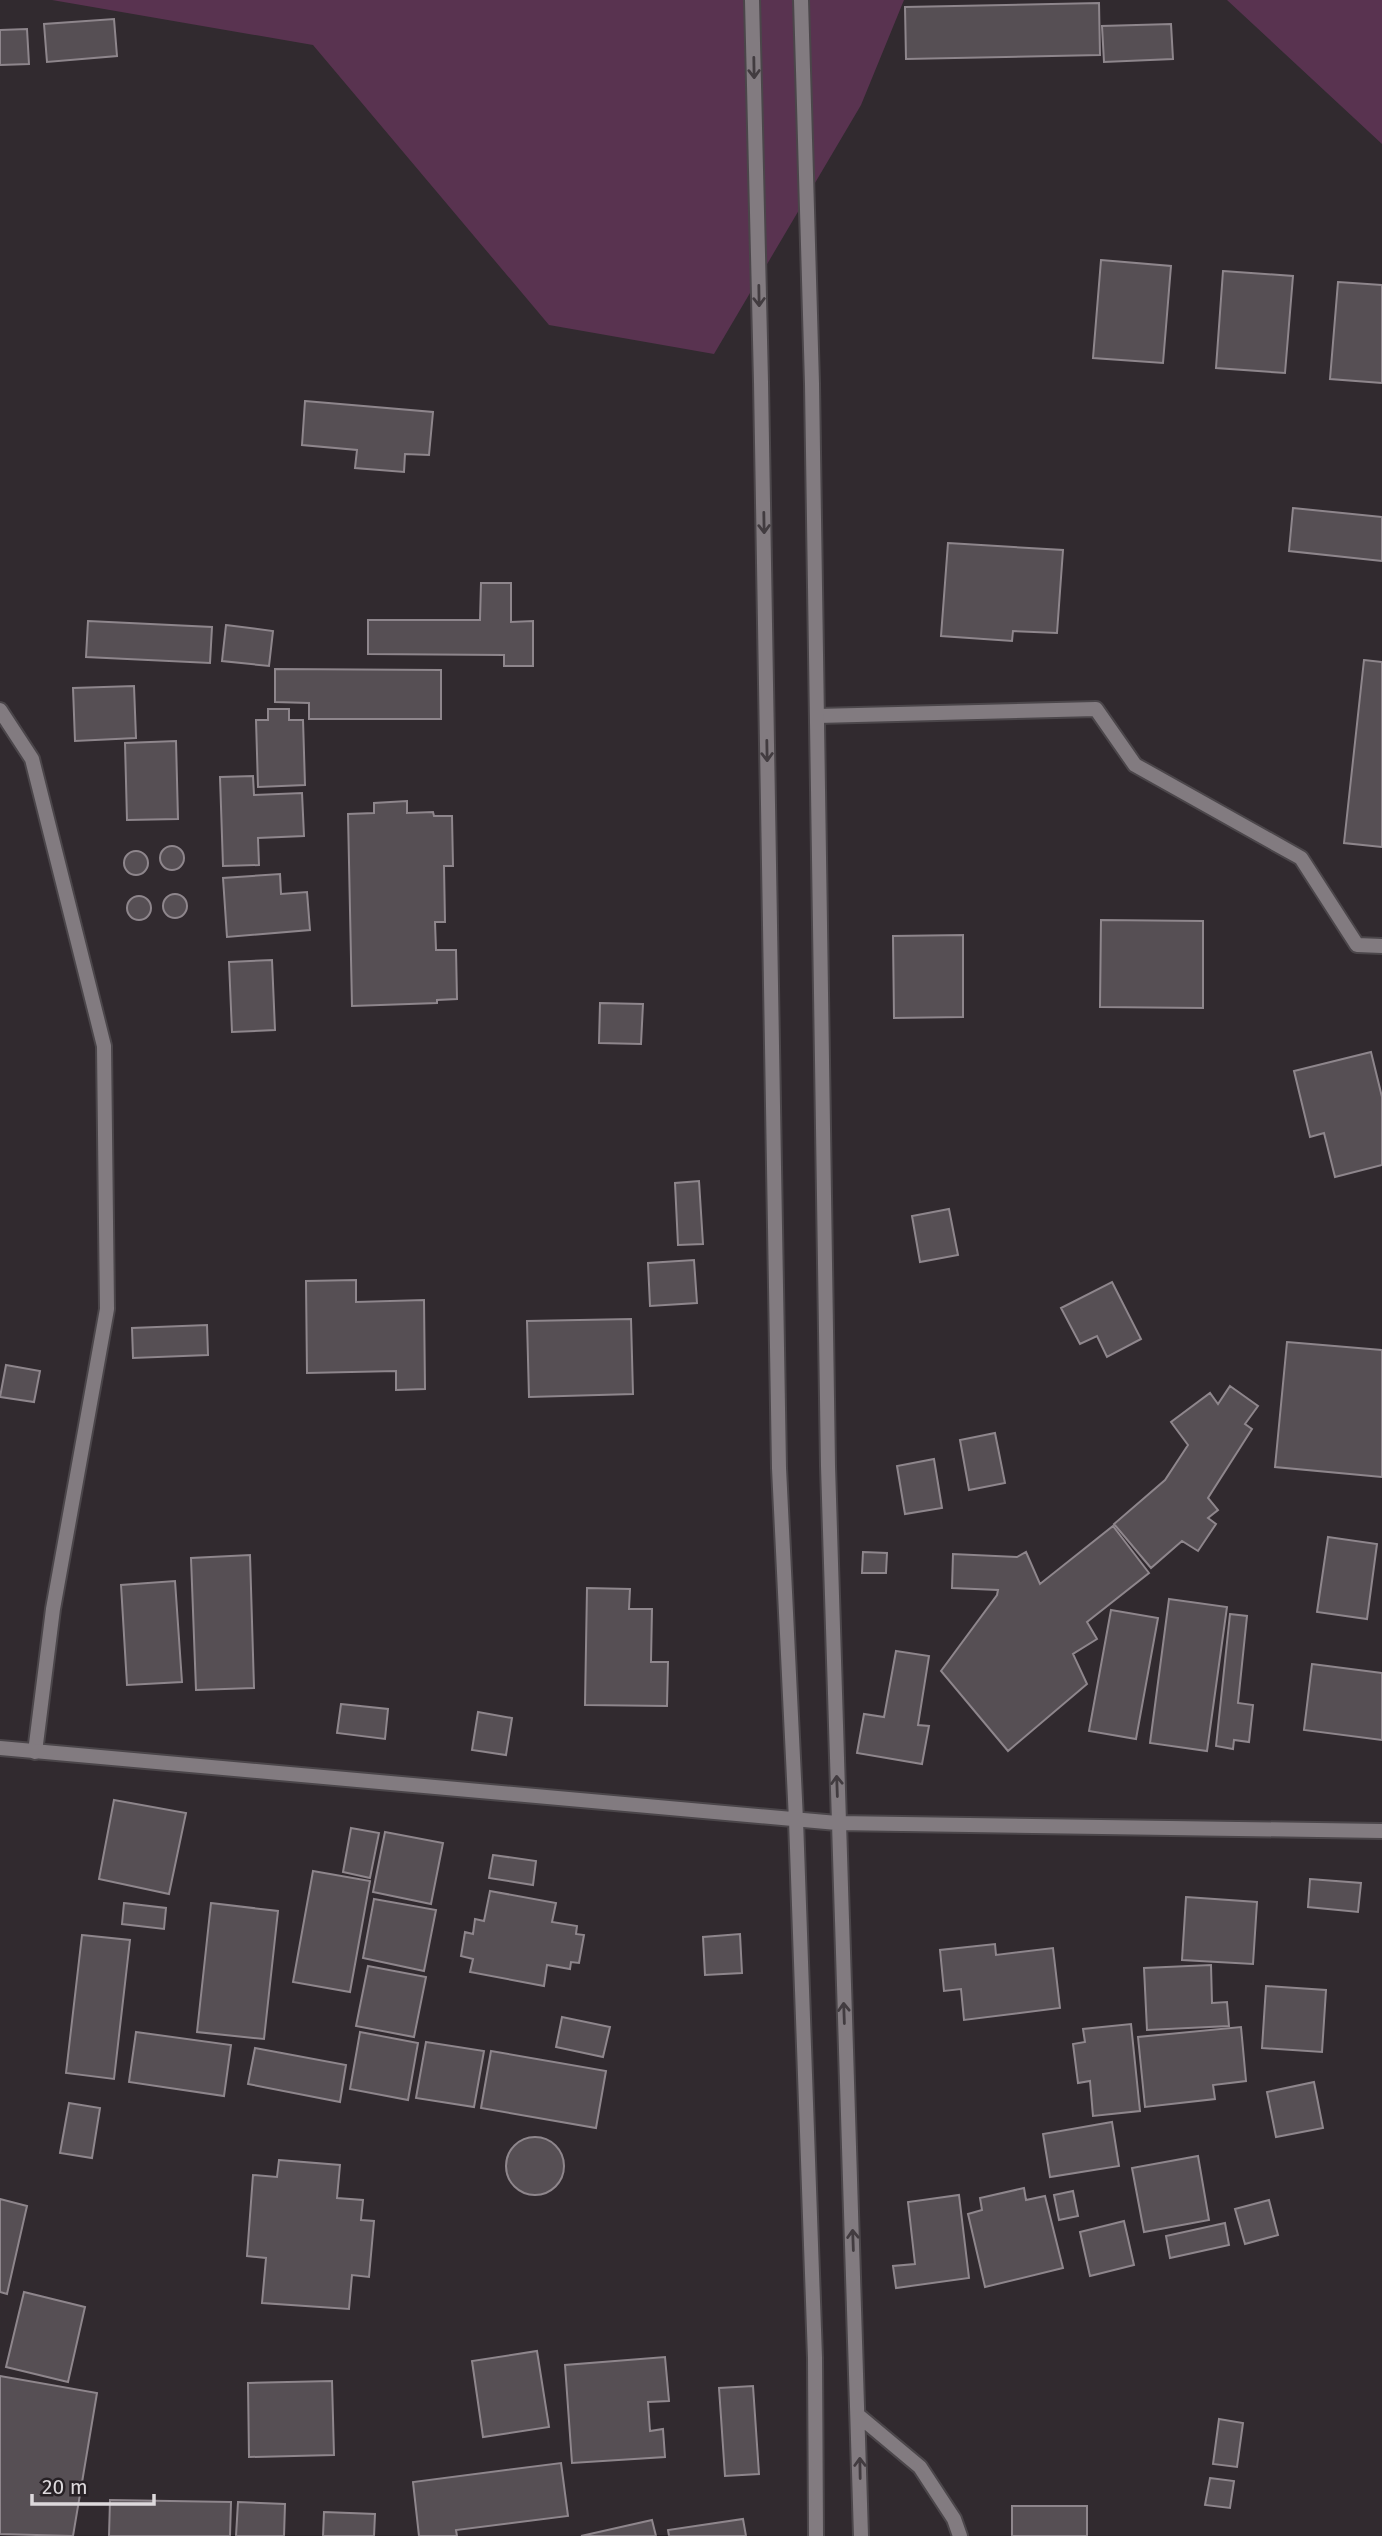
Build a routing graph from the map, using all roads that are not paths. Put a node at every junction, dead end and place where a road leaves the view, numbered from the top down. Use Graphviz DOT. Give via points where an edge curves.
graph roads {
  1 [pos="752,0"];
  2 [pos="802,0"];
  3 [pos="0,710"];
  4 [pos="817,716"];
  5 [pos="1382,946"];
  6 [pos="0,1748"];
  7 [pos="34,1752"];
  8 [pos="796,1820"];
  9 [pos="838,1823"];
  10 [pos="1382,1831"];
  11 [pos="859,2416"];
  12 [pos="816,2536"];
  13 [pos="861,2536"];
  14 [pos="960,2536"];
  1 -- 8 [label="street, one-way" via="779,1468"];
  2 -- 4 [label="street"];
  3 -- 7 [label="street" via="32,759 104,1046 107,1309 53,1609"];
  4 -- 5 [label="street" via="1096,709 1135,765 1301,858 1357,945"];
  9 -- 4 [label="street, one-way"];
  6 -- 7 [label="street"];
  7 -- 8 [label="street"];
  8 -- 9 [label="street"];
  8 -- 12 [label="street" via="815,2358"];
  9 -- 10 [label="street"];
  11 -- 9 [label="street, one-way"];
  13 -- 11 [label="street, one-way"];
  11 -- 14 [label="street" via="920,2467"];
}
